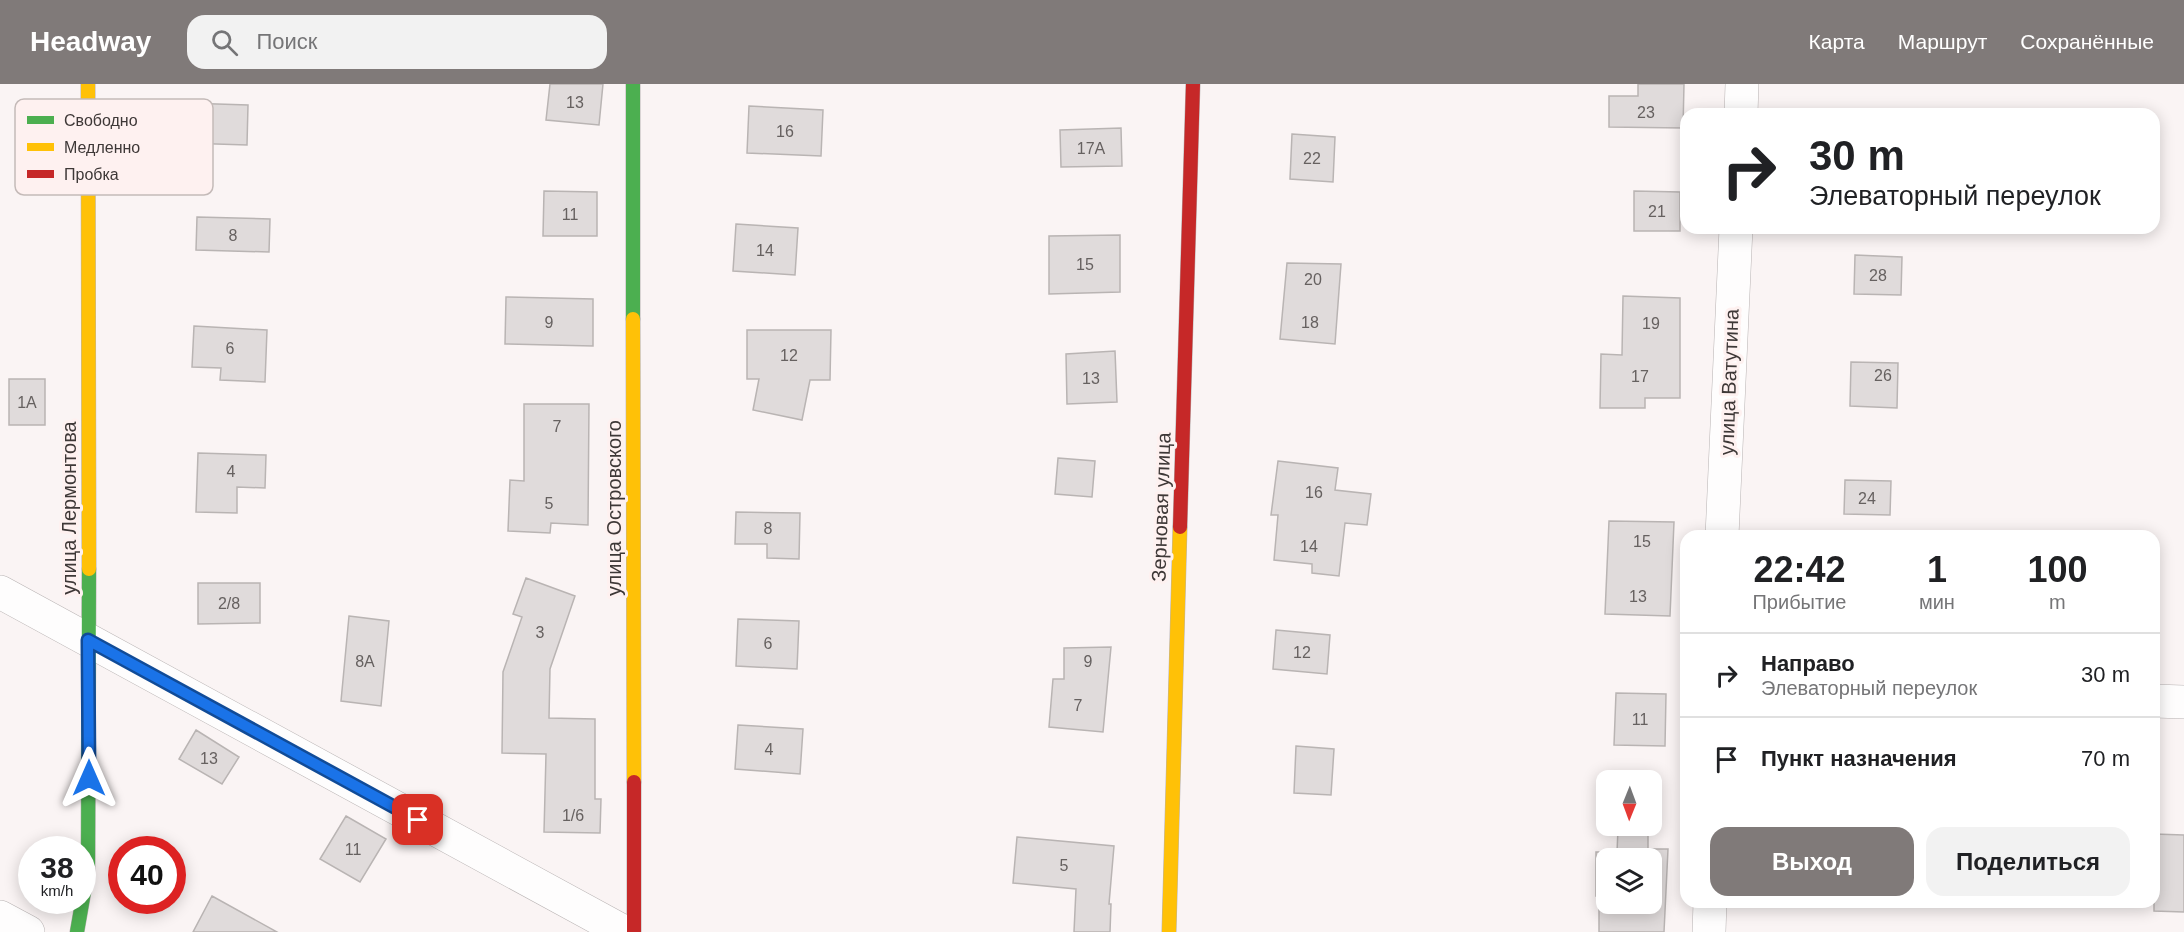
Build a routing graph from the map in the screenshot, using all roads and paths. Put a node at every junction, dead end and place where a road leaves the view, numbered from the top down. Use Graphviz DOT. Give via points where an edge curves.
graph roads {
  1 [pos="633,84"];
  2 [pos="1193,84"];
  3 [pos="1742,84"];
  4 [pos="1740,108"];
  5 [pos="88,195"];
  6 [pos="1736,234"];
  7 [pos="1722,530"];
  8 [pos="0,592"];
  9 [pos="88,640"];
  10 [pos="2160,701"];
  11 [pos="2184,702"];
  12 [pos="1710,908"];
  13 [pos="0,917"];
  14 [pos="28,932"];
  15 [pos="77,932"];
  16 [pos="624,932"];
  17 [pos="634,932"];
  18 [pos="1169,932"];
  19 [pos="1709,932"];
  1 -- 17 [label="street, улица Островского"];
  2 -- 18 [label="street, Зерновая улица"];
  3 -- 4 [label="street"];
  5 -- 9 [label="street, улица Лермонтова"];
  6 -- 7 [label="street, улица Ватутина"];
  8 -- 9 [label="street"];
  9 -- 15 [label="street, улица Лермонтова" via="88,869"];
  9 -- 16 [label="street"];
  10 -- 11 [label="street"];
  12 -- 19 [label="street"];
  13 -- 14 [label="street"];
}
